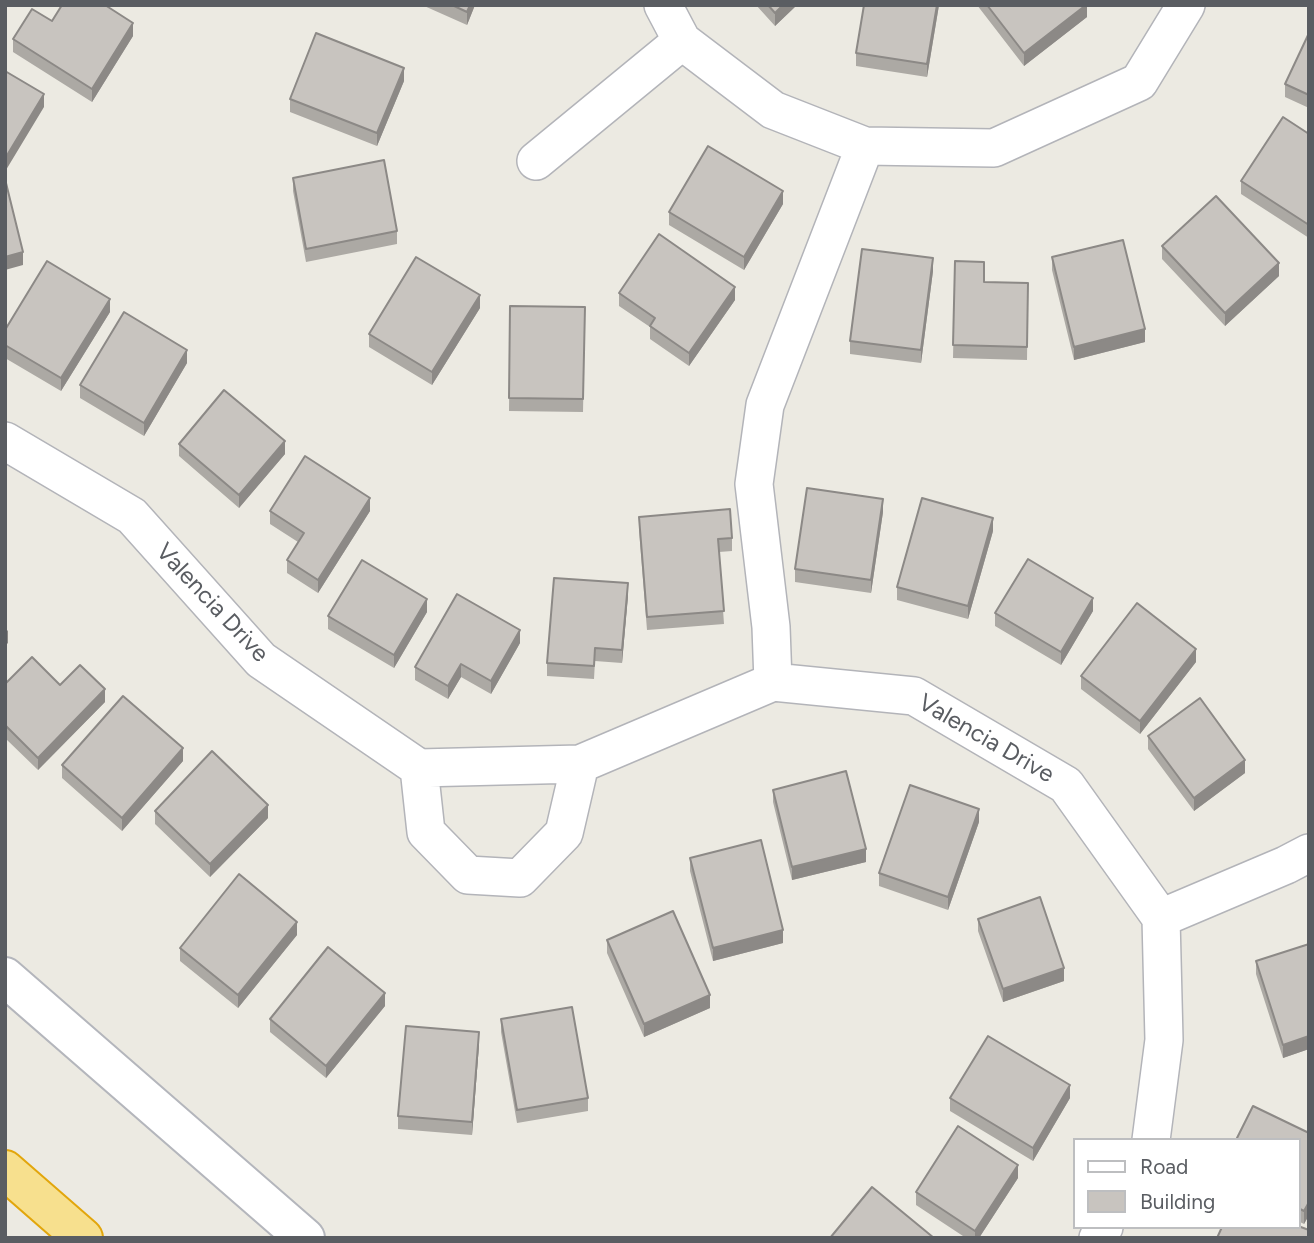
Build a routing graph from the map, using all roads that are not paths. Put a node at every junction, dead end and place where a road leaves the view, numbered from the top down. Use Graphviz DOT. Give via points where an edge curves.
graph roads {
  1 [pos="663,5"];
  2 [pos="1186,5"];
  3 [pos="682,41"];
  4 [pos="865,146"];
  5 [pos="536,161"];
  6 [pos="5,441"];
  7 [pos="773,682"];
  8 [pos="580,764"];
  9 [pos="419,768"];
  10 [pos="1309,853"];
  11 [pos="1161,918"];
  12 [pos="5,976"];
  13 [pos="1152,1138"];
  14 [pos="5,1170"];
  15 [pos="83,1238"];
  16 [pos="305,1238"];
  1 -- 3 [label="street"];
  2 -- 4 [label="street" via="1139,82 994,148"];
  3 -- 4 [label="street" via="773,110"];
  3 -- 5 [label="street"];
  4 -- 7 [label="street" via="765,405 754,484"];
  6 -- 9 [label="street, Valencia Drive" via="132,516 261,660"];
  7 -- 8 [label="street, Valencia Drive"];
  7 -- 11 [label="street, Valencia Drive" via="914,696 1066,785"];
  8 -- 9 [label="street, Valencia Drive"];
  8 -- 9 [label="street" via="564,833 520,878 468,875 426,832"];
  10 -- 11 [label="street"];
  11 -- 13 [label="street" via="1164,1040"];
  12 -- 16 [label="main road"];
  14 -- 15 [label="highway"];
}
